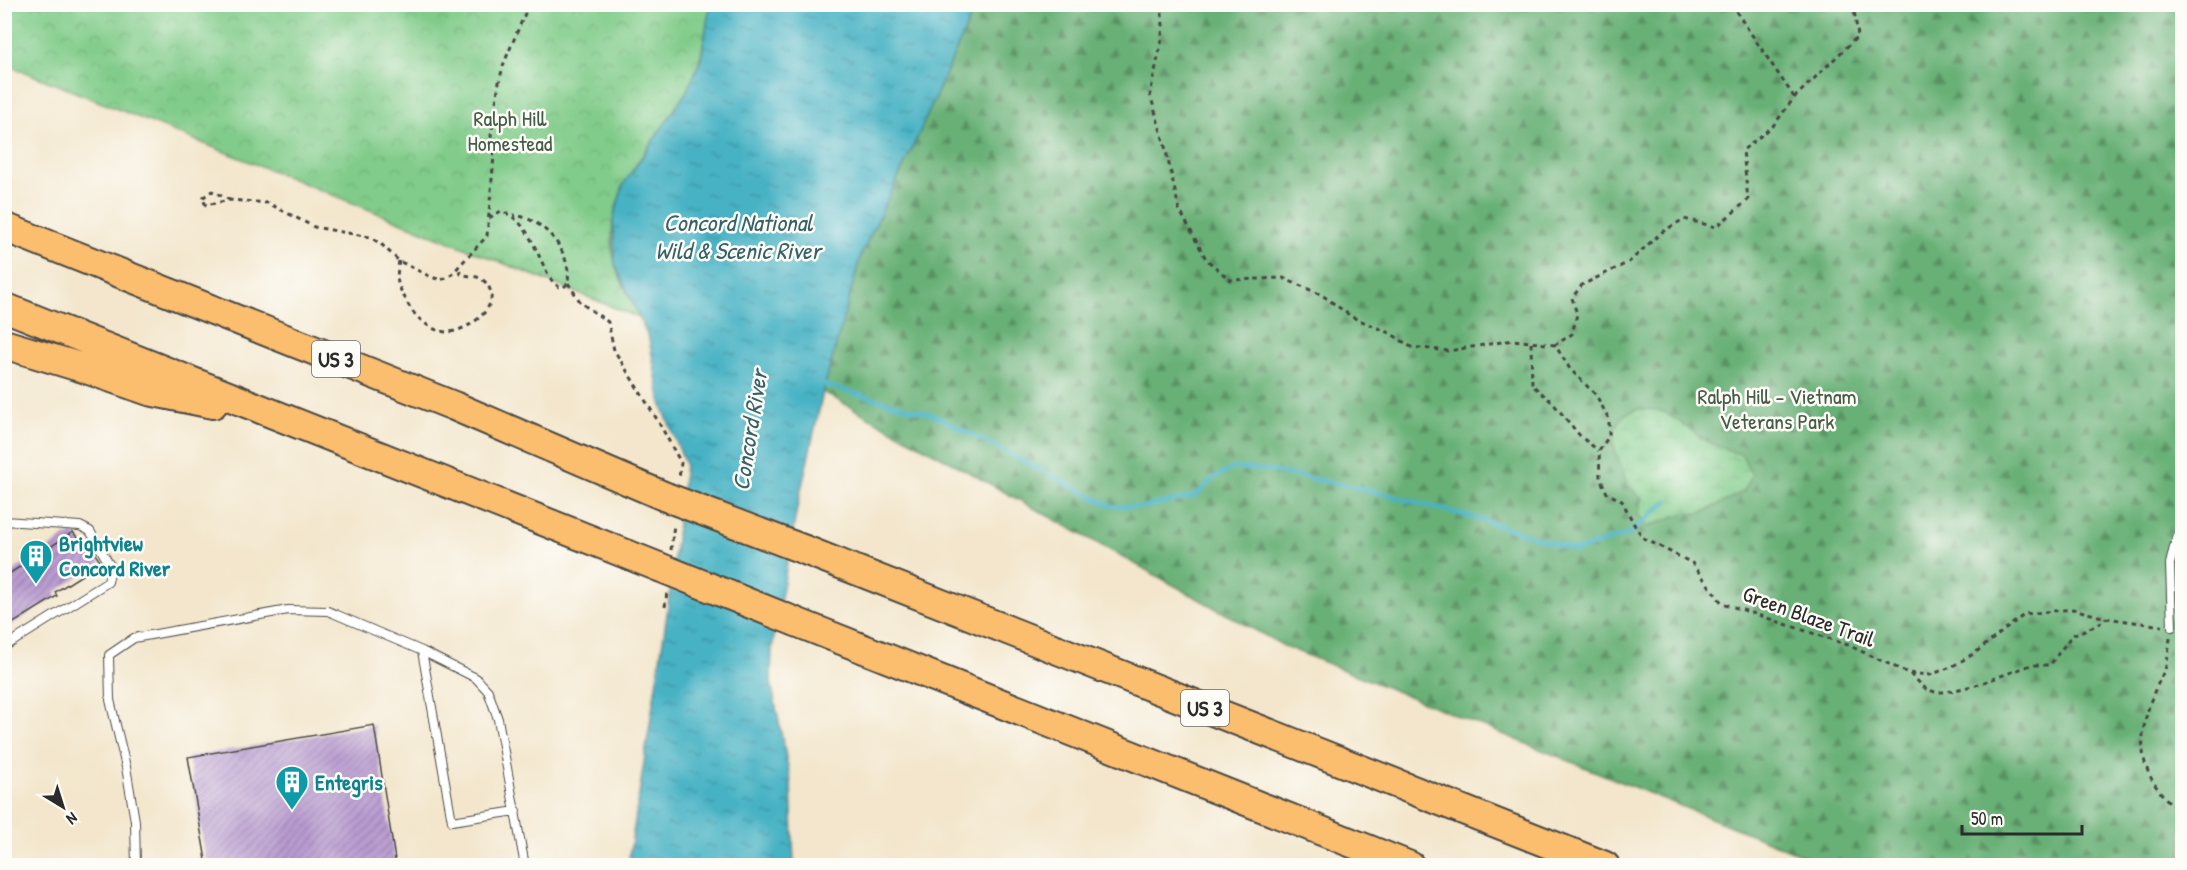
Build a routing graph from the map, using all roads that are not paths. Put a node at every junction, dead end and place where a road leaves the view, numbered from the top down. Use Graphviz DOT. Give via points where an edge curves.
graph roads {
  1 [pos="4,227"];
  2 [pos="4,307"];
  3 [pos="4,344"];
  4 [pos="282,417"];
  5 [pos="4,521"];
  6 [pos="2182,527"];
  7 [pos="2172,627"];
  8 [pos="4,647"];
  9 [pos="422,651"];
  10 [pos="516,811"];
  11 [pos="136,866"];
  12 [pos="525,866"];
  13 [pos="1410,866"];
  14 [pos="1605,866"];
  1 -- 14 [label="highway, US 3, bridge" via="454,406 673,500"];
  2 -- 4 [label="highway"];
  3 -- 4 [label="highway" via="149,391"];
  4 -- 13 [label="highway, bridge"];
  5 -- 8 [label="lane" via="81,526 90,531 111,567 108,582"];
  6 -- 7 [label="lane" via="2170,564"];
  9 -- 10 [label="lane" via="476,678 488,691 498,719"];
  9 -- 10 [label="lane" via="452,822"];
  9 -- 11 [label="lane" via="328,612 288,610 134,638 110,655 110,700 135,821"];
  10 -- 12 [label="lane"];
}
